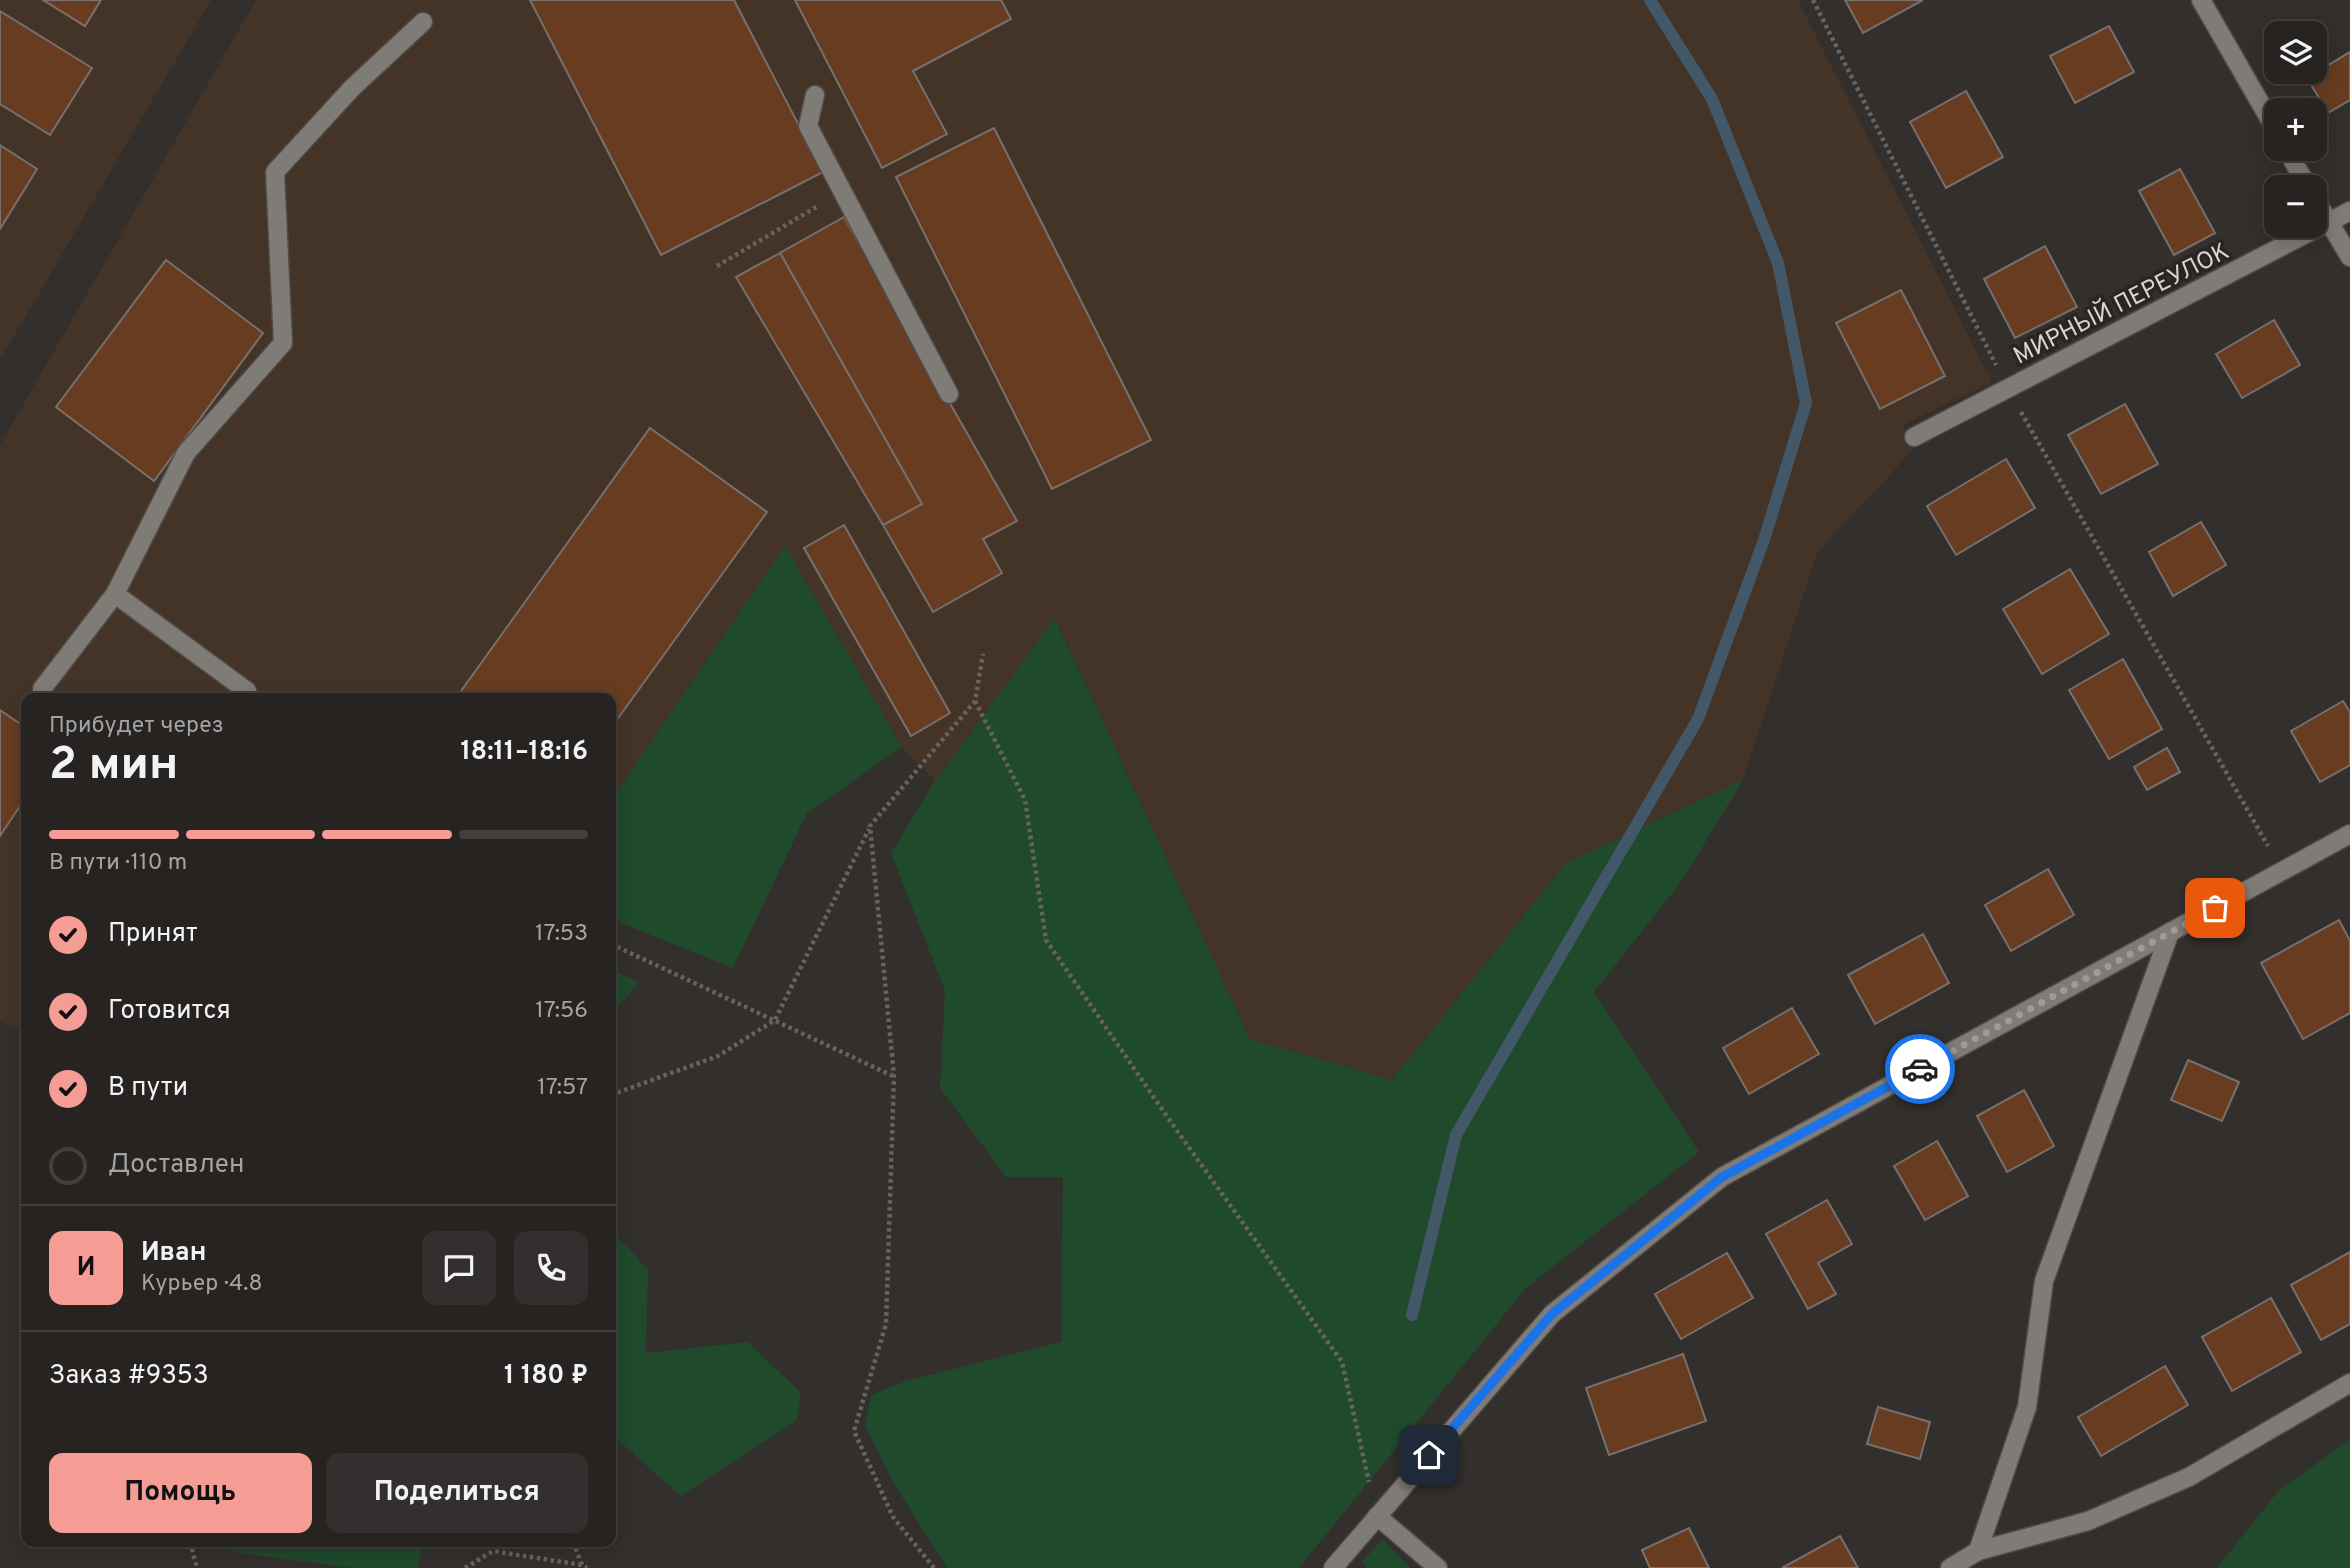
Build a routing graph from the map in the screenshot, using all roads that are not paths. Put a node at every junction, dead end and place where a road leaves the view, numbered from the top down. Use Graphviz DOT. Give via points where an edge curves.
graph roads {
  1 [pos="2201,0"];
  2 [pos="423,22"];
  3 [pos="815,95"];
  4 [pos="2264,109"];
  5 [pos="2350,211"];
  6 [pos="2327,220"];
  7 [pos="2329,223"];
  8 [pos="2350,257"];
  9 [pos="949,394"];
  10 [pos="1914,437"];
  11 [pos="116,594"];
  12 [pos="42,689"];
  13 [pos="247,691"];
  14 [pos="2350,834"];
  15 [pos="2170,932"];
  16 [pos="2350,1383"];
  17 [pos="1377,1516"];
  18 [pos="1978,1551"];
  19 [pos="1333,1568"];
  20 [pos="1438,1568"];
  21 [pos="1950,1568"];
  1 -- 4 [label="street"];
  2 -- 11 [label="street" via="352,88 275,172 283,343 186,453"];
  3 -- 9 [label="street" via="808,126"];
  5 -- 7 [label="street, МИРНЫЙ ПЕРЕУЛОК"];
  6 -- 7 [label="street"];
  7 -- 8 [label="street"];
  7 -- 10 [label="street, МИРНЫЙ ПЕРЕУЛОК"];
  11 -- 12 [label="street"];
  11 -- 13 [label="street"];
  14 -- 15 [label="street"];
  15 -- 17 [label="street" via="1722,1177 1552,1314"];
  15 -- 18 [label="street" via="2044,1281 2027,1407"];
  16 -- 18 [label="street" via="2189,1477 2088,1521"];
  17 -- 19 [label="street"];
  17 -- 20 [label="street"];
  18 -- 21 [label="street"];
}
